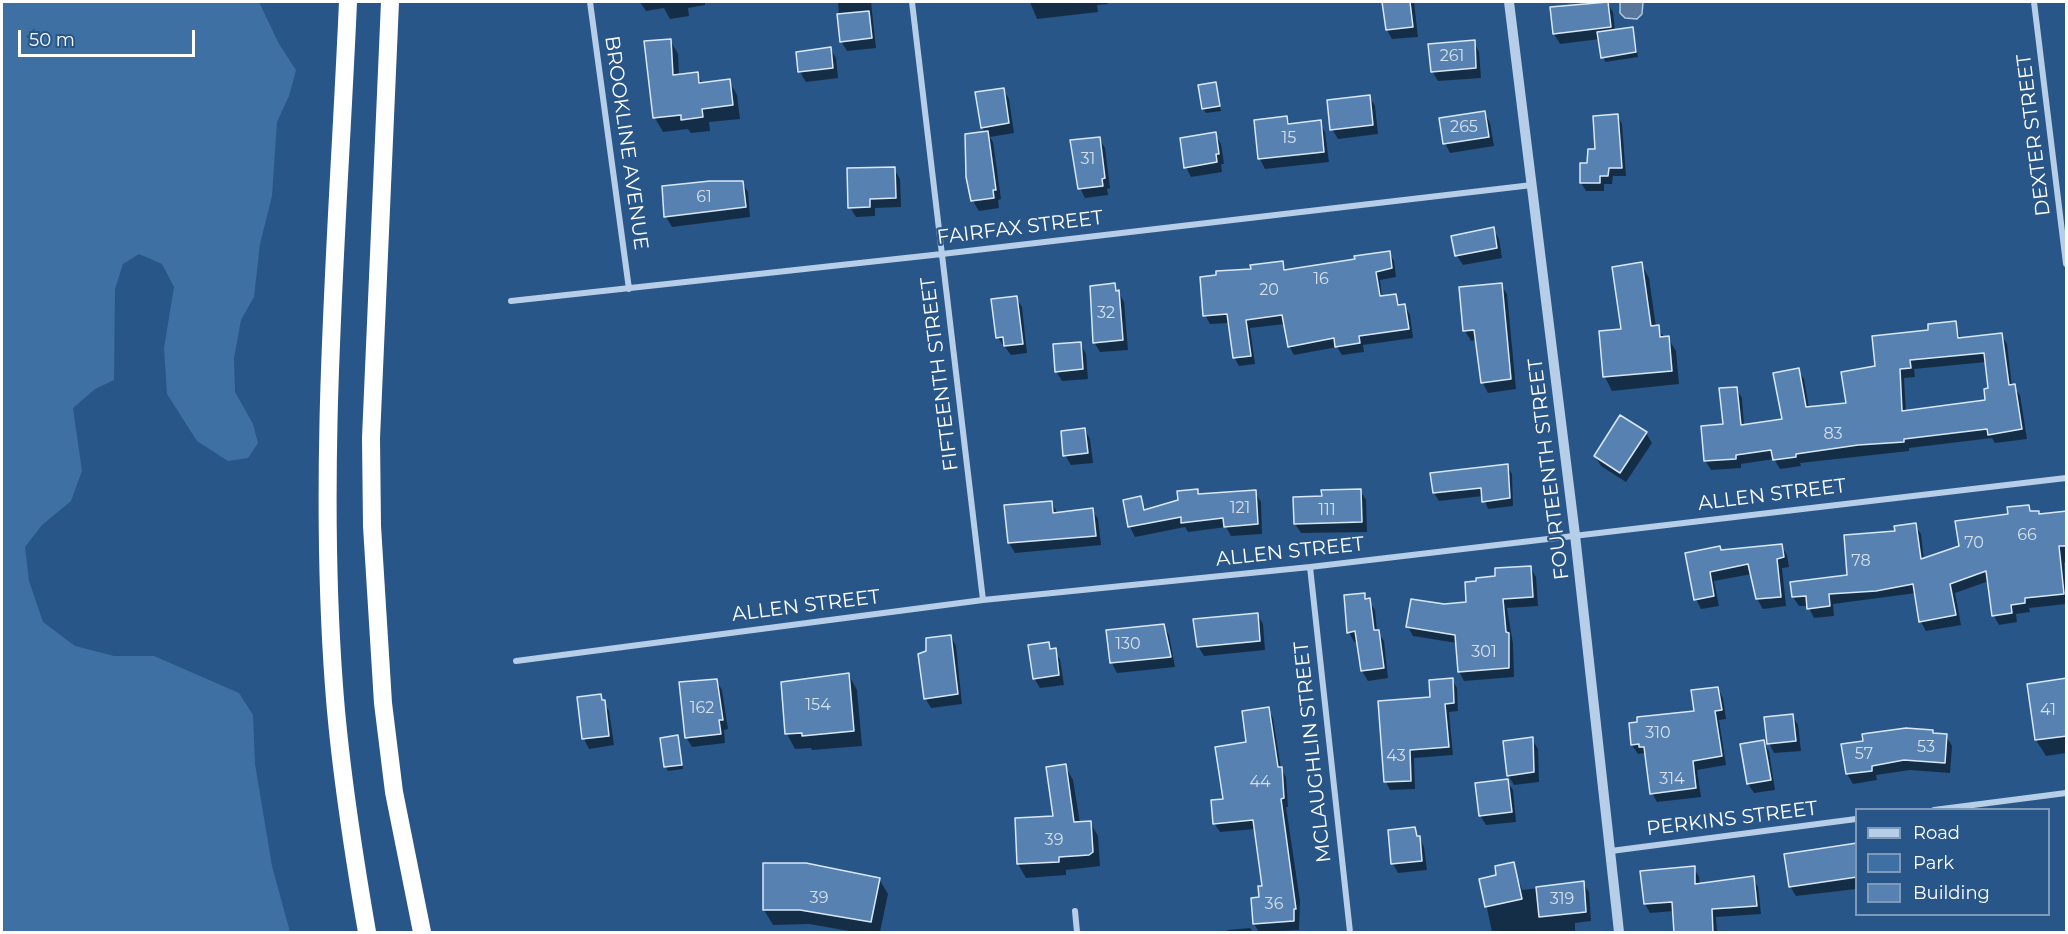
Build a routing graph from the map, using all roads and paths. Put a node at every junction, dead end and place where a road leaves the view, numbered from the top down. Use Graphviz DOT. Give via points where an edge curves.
graph roads {
  1 [pos="348,2"];
  2 [pos="390,2"];
  3 [pos="590,2"];
  4 [pos="912,2"];
  5 [pos="1509,2"];
  6 [pos="2034,2"];
  7 [pos="1533,185"];
  8 [pos="942,254"];
  9 [pos="2067,264"];
  10 [pos="629,289"];
  11 [pos="511,301"];
  12 [pos="2067,478"];
  13 [pos="1575,535"];
  14 [pos="1310,567"];
  15 [pos="983,600"];
  16 [pos="516,661"];
  17 [pos="2067,793"];
  18 [pos="1950,808"];
  19 [pos="1855,819"];
  20 [pos="1611,851"];
  21 [pos="1075,910"];
  22 [pos="367,933"];
  23 [pos="422,933"];
  24 [pos="1077,933"];
  25 [pos="1350,933"];
  26 [pos="1619,933"];
  1 -- 22 [label="highway" via="328,430 328,514 335,697"];
  2 -- 23 [label="highway" via="371,438 372,526 383,703 394,792"];
  3 -- 10 [label="street, BROOKLINE AVENUE"];
  4 -- 8 [label="street, FIFTEENTH STREET"];
  5 -- 7 [label="street, FOURTEENTH STREET"];
  6 -- 9 [label="street, DEXTER STREET"];
  7 -- 8 [label="street, FAIRFAX STREET"];
  7 -- 13 [label="street, FOURTEENTH STREET"];
  8 -- 10 [label="street, FAIRFAX STREET"];
  8 -- 15 [label="street, FIFTEENTH STREET"];
  10 -- 11 [label="street, FAIRFAX STREET"];
  12 -- 13 [label="street, ALLEN STREET"];
  13 -- 14 [label="street, ALLEN STREET"];
  13 -- 20 [label="street, FOURTEENTH STREET"];
  14 -- 15 [label="street, ALLEN STREET"];
  14 -- 25 [label="street, MCLAUGHLIN STREET"];
  15 -- 16 [label="street, ALLEN STREET"];
  17 -- 18 [label="street"];
  19 -- 20 [label="street, PERKINS STREET"];
  20 -- 26 [label="street, FOURTEENTH STREET"];
  21 -- 24 [label="street"];
}
